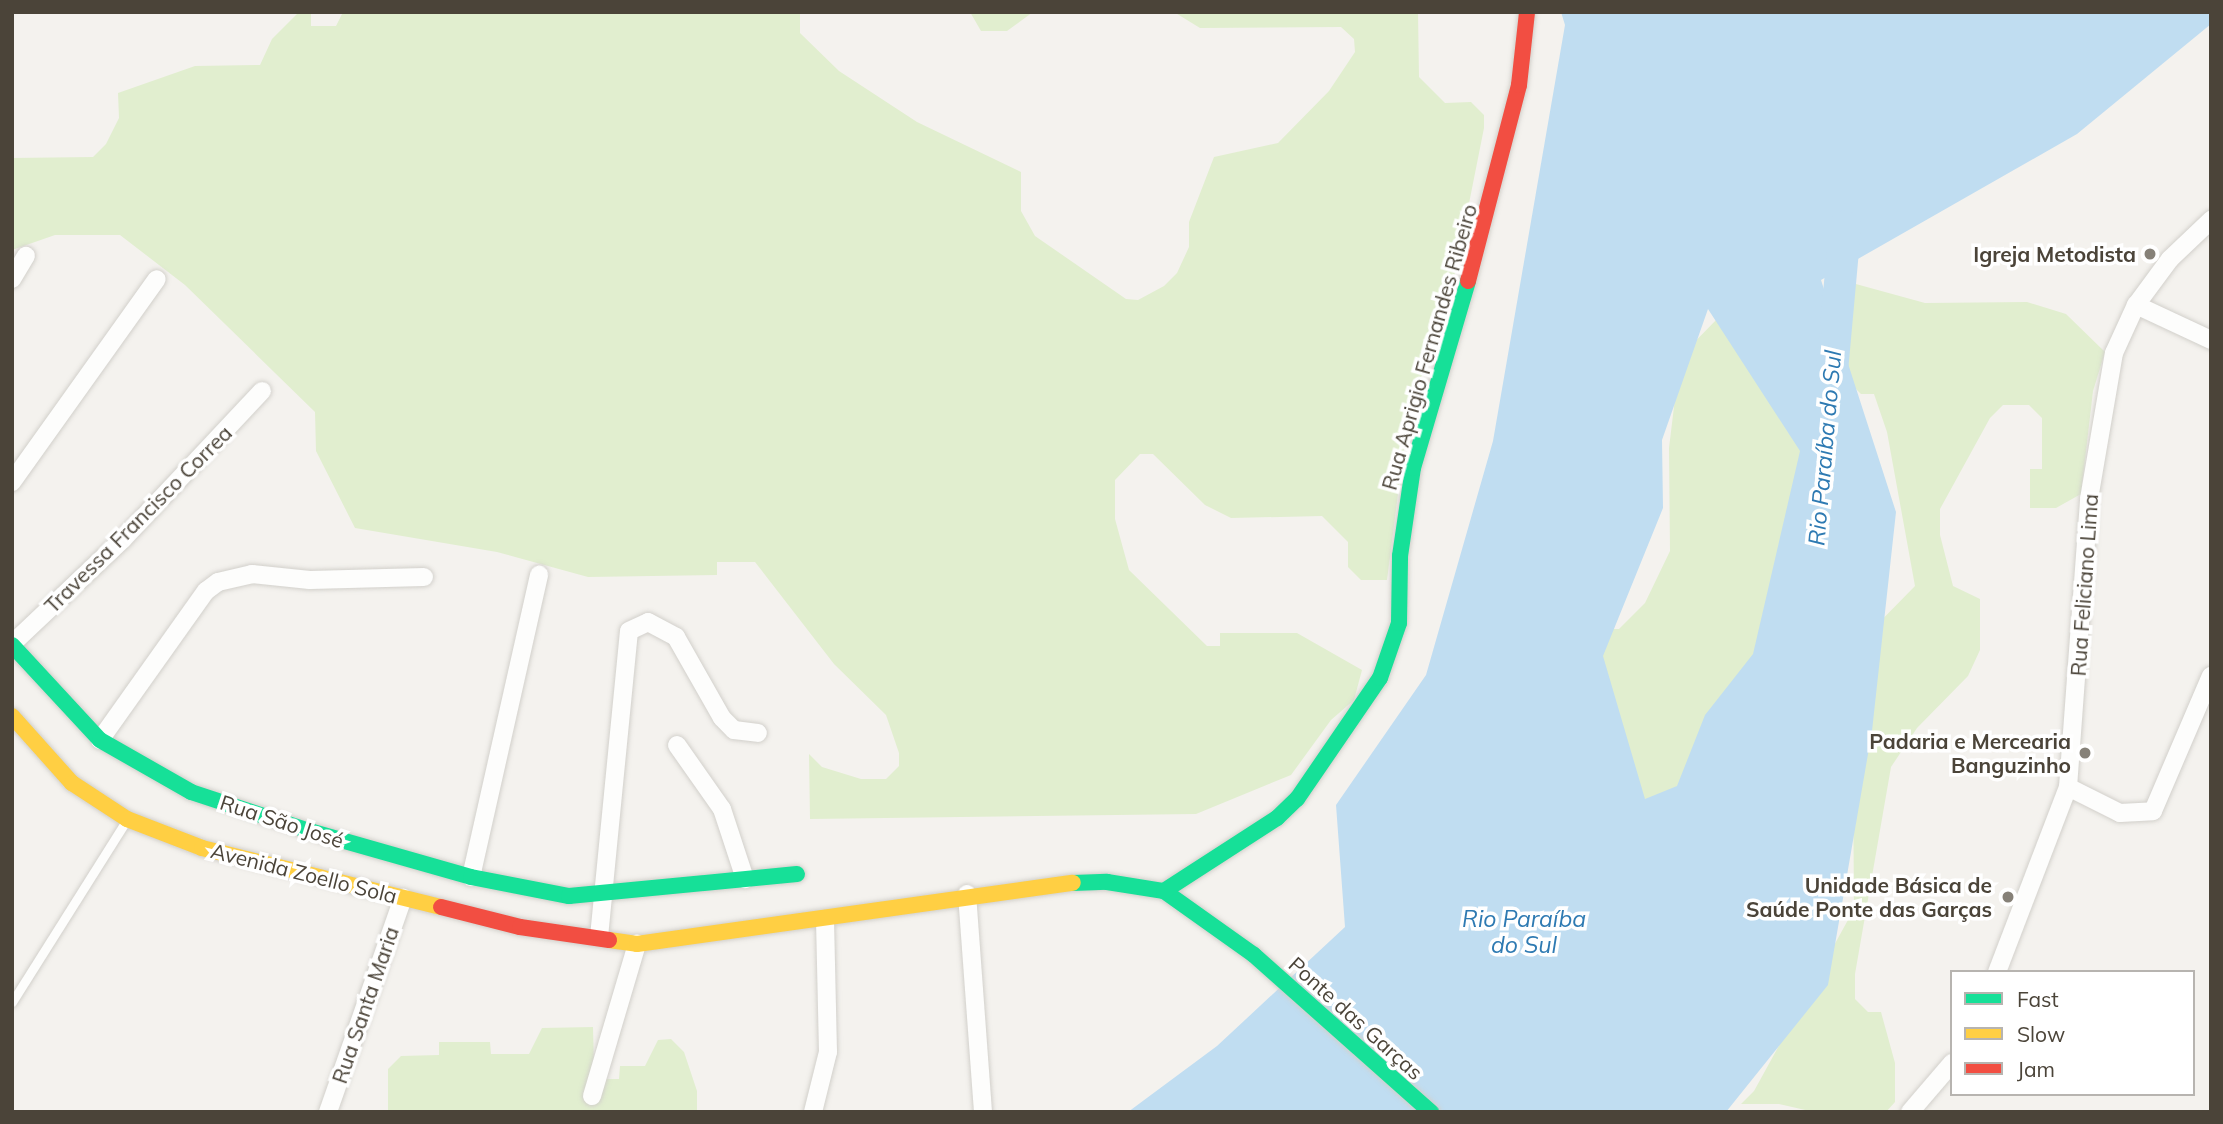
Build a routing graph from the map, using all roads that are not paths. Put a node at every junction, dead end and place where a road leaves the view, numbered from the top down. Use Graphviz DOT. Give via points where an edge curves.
graph roads {
  1 [pos="1527,12"];
  2 [pos="2211,220"];
  3 [pos="26,256"];
  4 [pos="12,279"];
  5 [pos="157,279"];
  6 [pos="2136,305"];
  7 [pos="2211,340"];
  8 [pos="262,391"];
  9 [pos="12,482"];
  10 [pos="539,575"];
  11 [pos="424,578"];
  12 [pos="12,644"];
  13 [pos="2211,676"];
  14 [pos="12,716"];
  15 [pos="758,733"];
  16 [pos="100,740"];
  17 [pos="677,745"];
  18 [pos="2067,787"];
  19 [pos="127,819"];
  20 [pos="797,874"];
  21 [pos="471,877"];
  22 [pos="745,879"];
  23 [pos="1164,891"];
  24 [pos="967,894"];
  25 [pos="601,896"];
  26 [pos="403,898"];
  27 [pos="825,919"];
  28 [pos="598,937"];
  29 [pos="637,944"];
  30 [pos="1254,955"];
  31 [pos="1998,970"];
  32 [pos="12,1002"];
  33 [pos="1950,1065"];
  34 [pos="592,1096"];
  35 [pos="328,1112"];
  36 [pos="813,1112"];
  37 [pos="983,1112"];
  38 [pos="1431,1112"];
  39 [pos="1910,1112"];
  1 -- 23 [label="street, Rua Aprigio Fernandes Ribeiro" via="1519,85 1492,200 1413,468 1400,556 1399,623 1380,678 1287,808 1253,836"];
  2 -- 6 [label="street, Rua Feliciano Lima" via="2170,259"];
  3 -- 4 [label="street"];
  5 -- 9 [label="street"];
  6 -- 7 [label="street"];
  6 -- 18 [label="street, Rua Feliciano Lima" via="2114,354 2088,499"];
  8 -- 12 [label="street, Travessa Francisco Correa" via="123,539"];
  10 -- 21 [label="street"];
  11 -- 16 [label="street" via="310,580 252,574 218,582 206,591"];
  12 -- 16 [label="street, Rua São José"];
  13 -- 18 [label="street" via="2153,811 2120,813"];
  14 -- 19 [label="street, Avenida Zoello Sola" via="72,783"];
  15 -- 25 [label="street" via="734,730 722,718 676,637 648,622 629,631"];
  16 -- 21 [label="street, Rua São José" via="191,792"];
  17 -- 22 [label="street" via="722,809"];
  18 -- 31 [label="street, Rua Feliciano Lima"];
  19 -- 26 [label="street, Avenida Zoello Sola" via="202,848"];
  19 -- 32 [label="lane"];
  20 -- 22 [label="street, Rua São José"];
  21 -- 25 [label="street, Rua São José" via="569,896"];
  22 -- 25 [label="street, Rua São José"];
  23 -- 24 [label="street, Avenida Zoello Sola" via="1107,882"];
  23 -- 30 [label="street, Avenida Zoello Sola"];
  24 -- 27 [label="street, Avenida Zoello Sola"];
  24 -- 37 [label="street"];
  25 -- 28 [label="street"];
  26 -- 28 [label="street, Avenida Zoello Sola" via="520,927"];
  26 -- 35 [label="street, Rua Santa Maria"];
  27 -- 29 [label="street, Avenida Zoello Sola"];
  27 -- 36 [label="street" via="828,1052"];
  28 -- 29 [label="street, Avenida Zoello Sola"];
  29 -- 34 [label="street"];
  30 -- 38 [label="street, Ponte das Garças"];
  33 -- 39 [label="street"];
}
